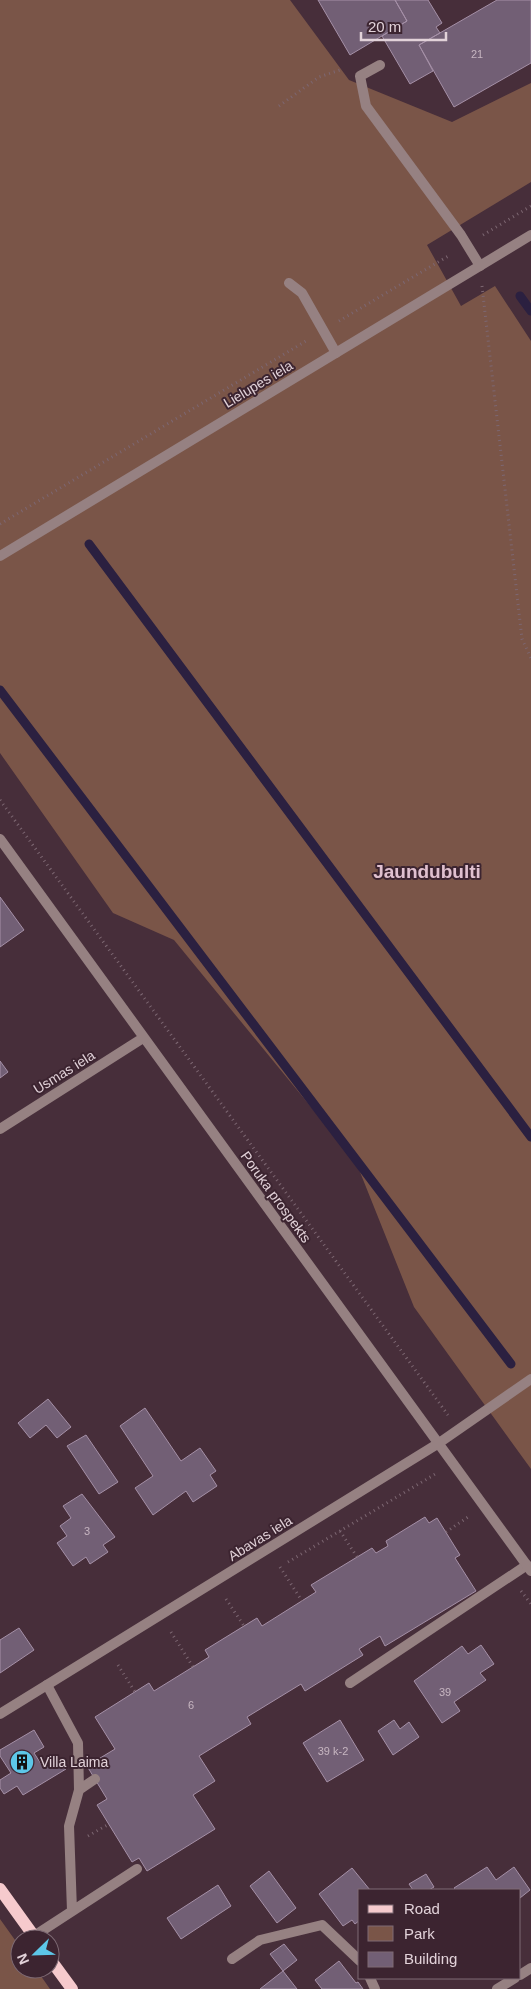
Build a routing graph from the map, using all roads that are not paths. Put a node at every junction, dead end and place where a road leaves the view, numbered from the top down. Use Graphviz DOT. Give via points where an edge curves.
graph roads {
  1 [pos="380,65"];
  2 [pos="531,235"];
  3 [pos="480,266"];
  4 [pos="289,283"];
  5 [pos="336,353"];
  6 [pos="0,556"];
  7 [pos="0,839"];
  8 [pos="143,1038"];
  9 [pos="0,1129"];
  10 [pos="531,1379"];
  11 [pos="439,1443"];
  12 [pos="529,1568"];
  13 [pos="350,1683"];
  14 [pos="47,1685"];
  15 [pos="0,1714"];
  16 [pos="95,1779"];
  17 [pos="79,1790"];
  18 [pos="137,1869"];
  19 [pos="0,1889"];
  20 [pos="72,1911"];
  21 [pos="29,1929"];
  22 [pos="47,1929"];
  23 [pos="232,1958"];
  24 [pos="358,1959"];
  25 [pos="60,1973"];
  26 [pos="513,1979"];
  27 [pos="72,1989"];
  28 [pos="498,1989"];
  1 -- 3 [label="street" via="360,76 366,106"];
  2 -- 3 [label="street, Lielupes iela"];
  3 -- 5 [label="street, Lielupes iela"];
  4 -- 5 [label="street" via="302,293"];
  5 -- 6 [label="street, Lielupes iela"];
  7 -- 8 [label="street, Poruka prospekts"];
  8 -- 9 [label="street, Usmas iela"];
  8 -- 11 [label="street, Poruka prospekts"];
  10 -- 11 [label="street, Abavas iela"];
  11 -- 12 [label="street, Poruka prospekts"];
  11 -- 14 [label="street, Abavas iela"];
  12 -- 13 [label="street"];
  14 -- 15 [label="street, Abavas iela"];
  14 -- 17 [label="street" via="78,1743"];
  16 -- 17 [label="street"];
  17 -- 20 [label="street" via="69,1826"];
  18 -- 20 [label="street"];
  19 -- 21 [label="main road"];
  20 -- 22 [label="street"];
  23 -- 24 [label="street" via="260,1940 322,1925"];
  25 -- 27 [label="main road"];
  26 -- 28 [label="street"];
}
